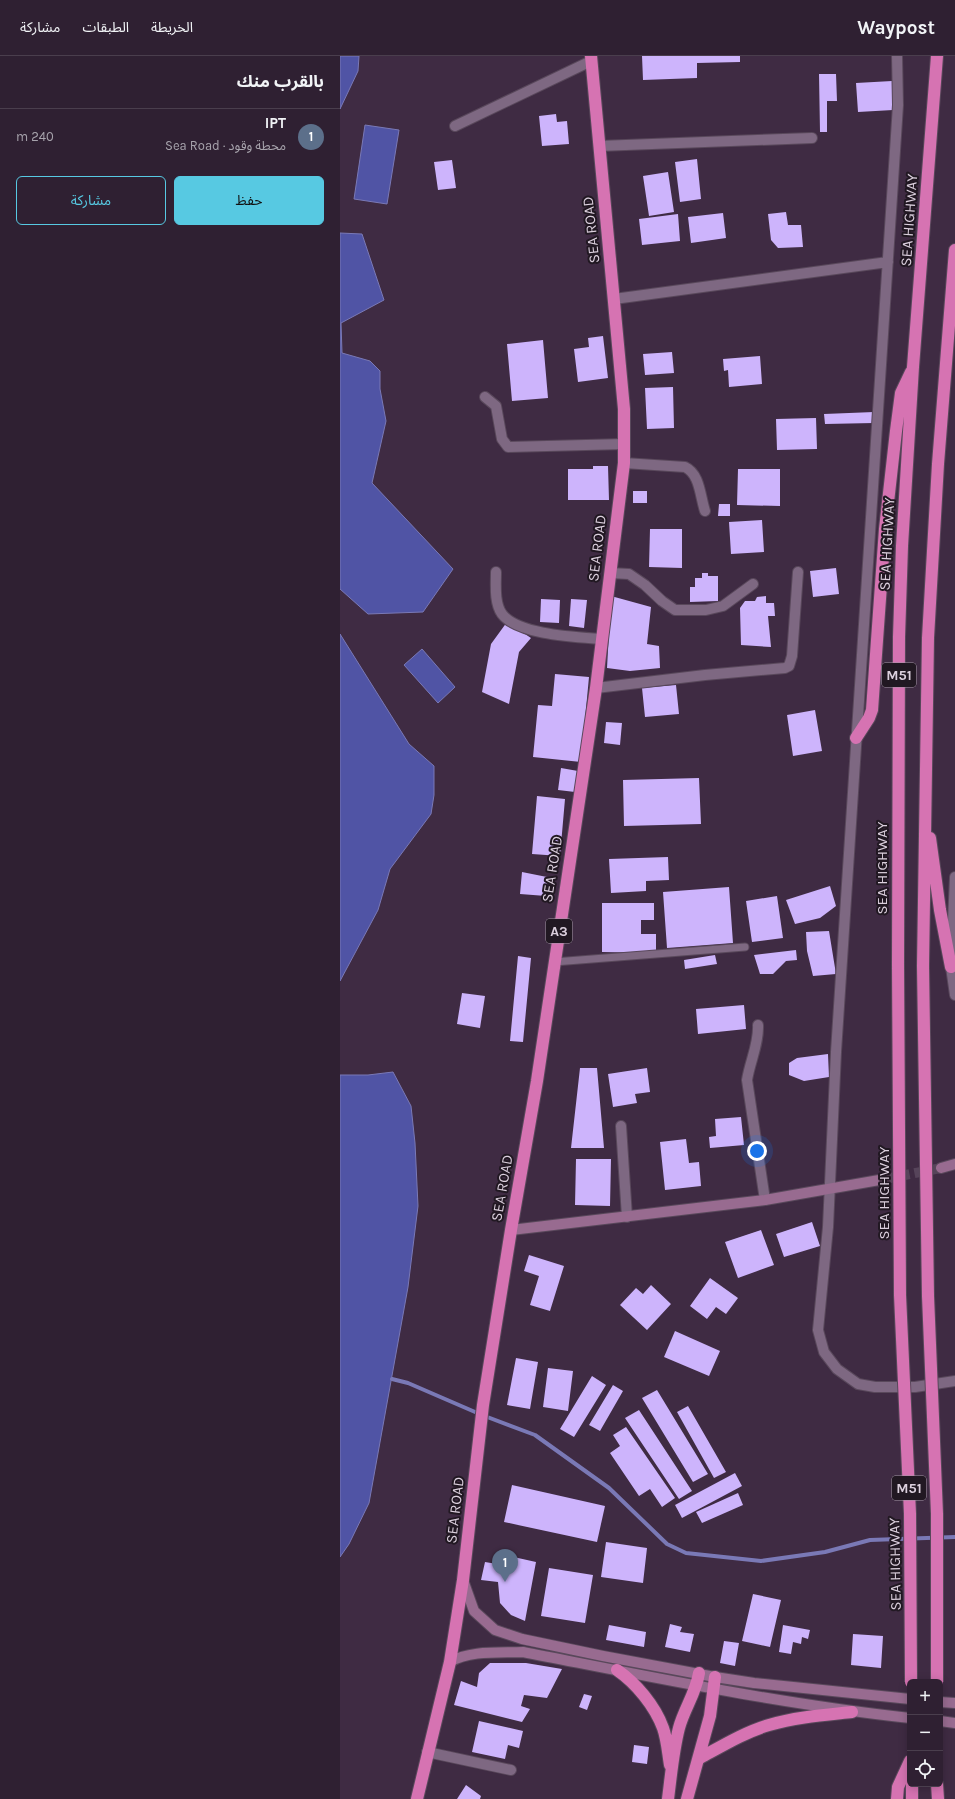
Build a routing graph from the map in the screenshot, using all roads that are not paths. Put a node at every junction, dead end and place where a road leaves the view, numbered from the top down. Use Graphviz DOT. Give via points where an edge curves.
graph roads {
  1 [pos="897,56"];
  2 [pos="937,56"];
  3 [pos="591,59"];
  4 [pos="455,126"];
  5 [pos="812,138"];
  6 [pos="599,146"];
  7 [pos="955,250"];
  8 [pos="888,262"];
  9 [pos="614,299"];
  10 [pos="913,367"];
  11 [pos="485,397"];
  12 [pos="625,444"];
  13 [pos="624,463"];
  14 [pos="705,511"];
  15 [pos="496,572"];
  16 [pos="798,572"];
  17 [pos="610,573"];
  18 [pos="753,584"];
  19 [pos="602,639"];
  20 [pos="596,688"];
  21 [pos="856,738"];
  22 [pos="925,798"];
  23 [pos="955,876"];
  24 [pos="745,947"];
  25 [pos="554,962"];
  26 [pos="951,967"];
  27 [pos="955,995"];
  28 [pos="758,1025"];
  29 [pos="621,1126"];
  30 [pos="955,1164"];
  31 [pos="941,1168"];
  32 [pos="885,1179"];
  33 [pos="830,1189"];
  34 [pos="765,1200"];
  35 [pos="627,1217"];
  36 [pos="511,1230"];
  37 [pos="955,1381"];
  38 [pos="463,1580"];
  39 [pos="450,1662"];
  40 [pos="617,1670"];
  41 [pos="698,1679"];
  42 [pos="912,1679"];
  43 [pos="937,1679"];
  44 [pos="714,1683"];
  45 [pos="907,1699"];
  46 [pos="943,1702"];
  47 [pos="955,1703"];
  48 [pos="852,1712"];
  49 [pos="907,1718"];
  50 [pos="943,1721"];
  51 [pos="955,1723"];
  52 [pos="427,1752"];
  53 [pos="700,1758"];
  54 [pos="907,1768"];
  55 [pos="512,1770"];
  56 [pos="672,1774"];
  57 [pos="912,1787"];
  58 [pos="937,1787"];
  59 [pos="417,1799"];
  60 [pos="668,1799"];
  61 [pos="687,1799"];
  62 [pos="897,1799"];
  63 [pos="912,1799"];
  64 [pos="938,1799"];
  1 -- 8 [label="street" via="898,105"];
  2 -- 10 [label="highway, SEA HIGHWAY / M51"];
  3 -- 4 [label="street"];
  3 -- 6 [label="highway, SEA ROAD / A3"];
  5 -- 6 [label="street"];
  6 -- 9 [label="highway, SEA ROAD / A3"];
  7 -- 22 [label="highway, M51" via="933,544 928,638"];
  8 -- 9 [label="street"];
  8 -- 21 [label="street"];
  9 -- 12 [label="highway, SEA ROAD / A3"];
  10 -- 21 [label="highway" via="901,393 896,431 885,529 872,710"];
  10 -- 42 [label="highway, SEA HIGHWAY / M51, bridge" via="899,637 898,964 900,1294 910,1514"];
  11 -- 12 [label="street" via="496,406 502,439 508,447"];
  12 -- 13 [label="highway, SEA ROAD / A3"];
  13 -- 14 [label="street" via="685,467 691,470 696,476"];
  13 -- 17 [label="highway, SEA ROAD / A3"];
  15 -- 19 [label="street" via="498,604 501,614 508,620 517,625 549,633"];
  16 -- 20 [label="street" via="792,656 789,666"];
  17 -- 18 [label="street" via="629,574 675,610 706,610 723,606"];
  17 -- 19 [label="highway, SEA ROAD / A3"];
  19 -- 20 [label="highway, SEA ROAD / A3"];
  20 -- 25 [label="highway, SEA ROAD / A3"];
  21 -- 33 [label="street"];
  22 -- 26 [label="highway" via="940,910"];
  22 -- 43 [label="highway, M51, bridge" via="923,966 928,1296 937,1514"];
  23 -- 26 [label="street"];
  24 -- 25 [label="lane"];
  25 -- 36 [label="highway, SEA ROAD / A3" via="537,1081"];
  26 -- 27 [label="street"];
  28 -- 34 [label="street" via="759,1036 747,1080"];
  29 -- 35 [label="street"];
  30 -- 31 [label="main road"];
  32 -- 33 [label="main road"];
  33 -- 34 [label="main road"];
  33 -- 37 [label="street" via="818,1330 824,1352 837,1369 858,1384 875,1387 915,1387"];
  34 -- 35 [label="main road"];
  35 -- 36 [label="main road"];
  36 -- 38 [label="highway, SEA ROAD / A3" via="483,1405"];
  38 -- 39 [label="highway, SEA ROAD / A3"];
  38 -- 41 [label="main road" via="474,1611 495,1630"];
  39 -- 40 [label="main road" via="458,1657 523,1652"];
  39 -- 52 [label="highway, SEA ROAD / A3"];
  40 -- 41 [label="main road"];
  40 -- 56 [label="highway" via="631,1680 650,1704 663,1728"];
  41 -- 44 [label="main road"];
  41 -- 56 [label="highway" via="679,1729"];
  44 -- 45 [label="main road"];
  44 -- 48 [label="main road"];
  44 -- 53 [label="highway" via="710,1716"];
  46 -- 47 [label="main road"];
  48 -- 49 [label="main road"];
  48 -- 53 [label="highway" via="798,1718 769,1725 747,1733"];
  50 -- 51 [label="main road"];
  52 -- 55 [label="street"];
  52 -- 59 [label="highway, SEA ROAD / A3"];
  53 -- 61 [label="highway"];
  54 -- 62 [label="highway" via="898,1787"];
  56 -- 60 [label="highway"];
  57 -- 63 [label="highway"];
  58 -- 64 [label="highway"];
}
